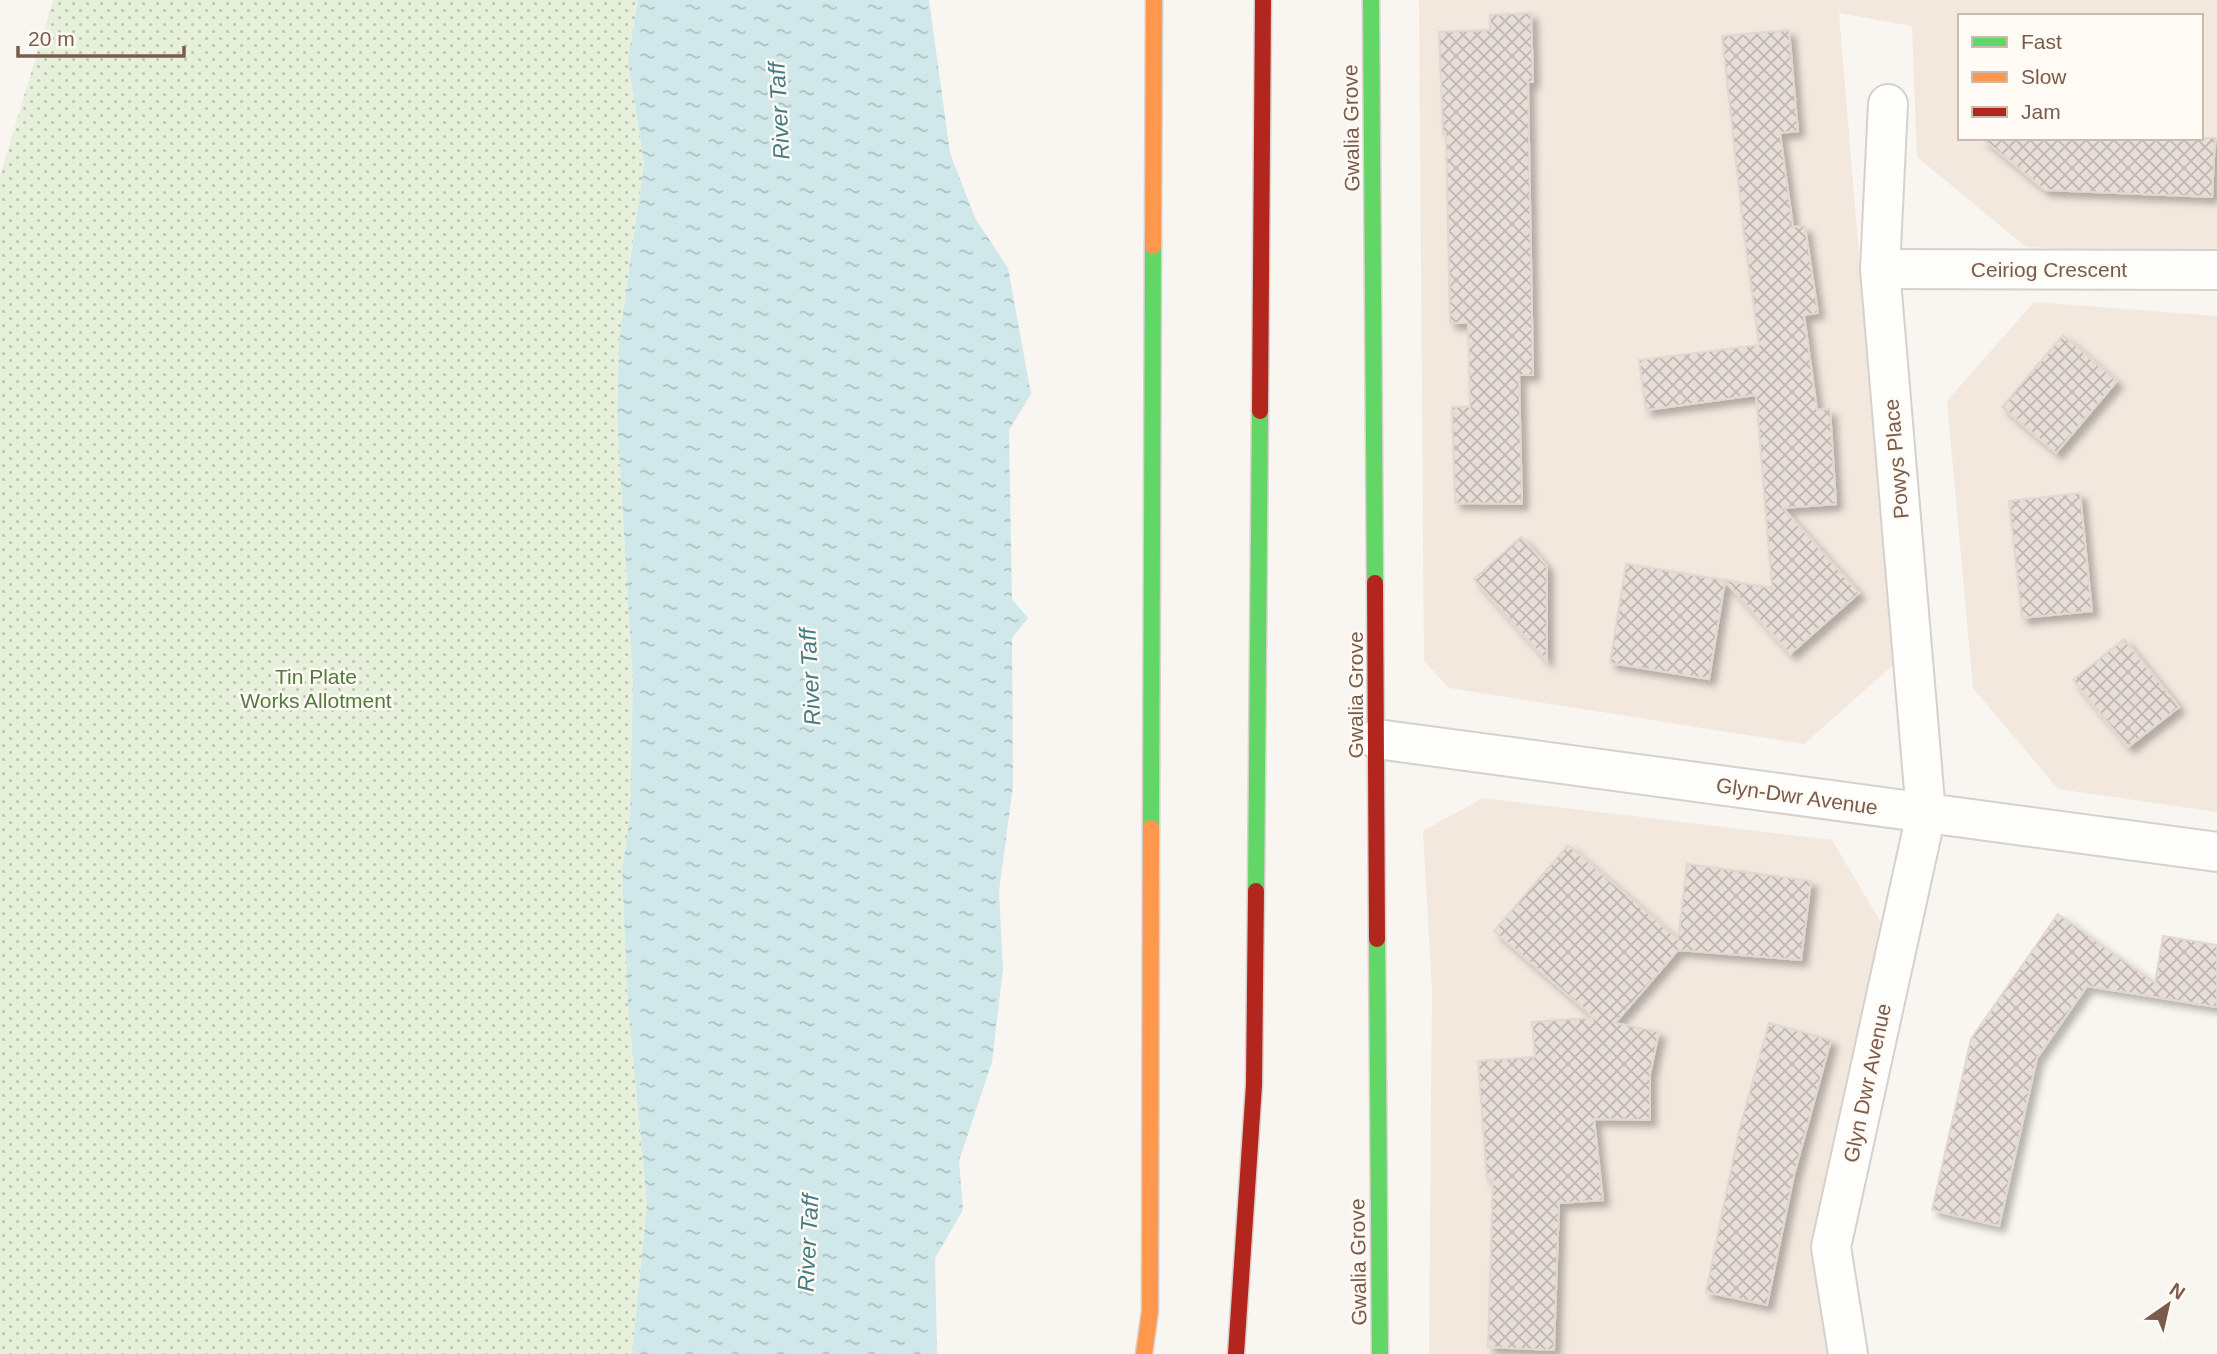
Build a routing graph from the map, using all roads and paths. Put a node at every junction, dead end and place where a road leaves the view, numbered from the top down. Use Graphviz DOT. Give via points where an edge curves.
graph roads {
  1 [pos="1154,0"];
  2 [pos="1263,0"];
  3 [pos="1371,0"];
  4 [pos="1888,104"];
  5 [pos="1880,269"];
  6 [pos="2217,270"];
  7 [pos="1377,740"];
  8 [pos="1926,814"];
  9 [pos="2217,852"];
  10 [pos="1144,1354"];
  11 [pos="1236,1354"];
  12 [pos="1380,1354"];
  13 [pos="1848,1354"];
  1 -- 10 [label="main road" via="1150,1311"];
  2 -- 11 [label="main road" via="1254,1085"];
  3 -- 7 [label="main road, Gwalia Grove"];
  4 -- 5 [label="street, Powys Place"];
  5 -- 6 [label="street, Ceiriog Crescent"];
  5 -- 8 [label="street, Powys Place"];
  7 -- 8 [label="street, Glyn-Dwr Avenue"];
  7 -- 12 [label="main road, Gwalia Grove"];
  8 -- 9 [label="street, Glyn-Dwr Avenue"];
  8 -- 13 [label="street, Glyn Dwr Avenue" via="1831,1247"];
}
